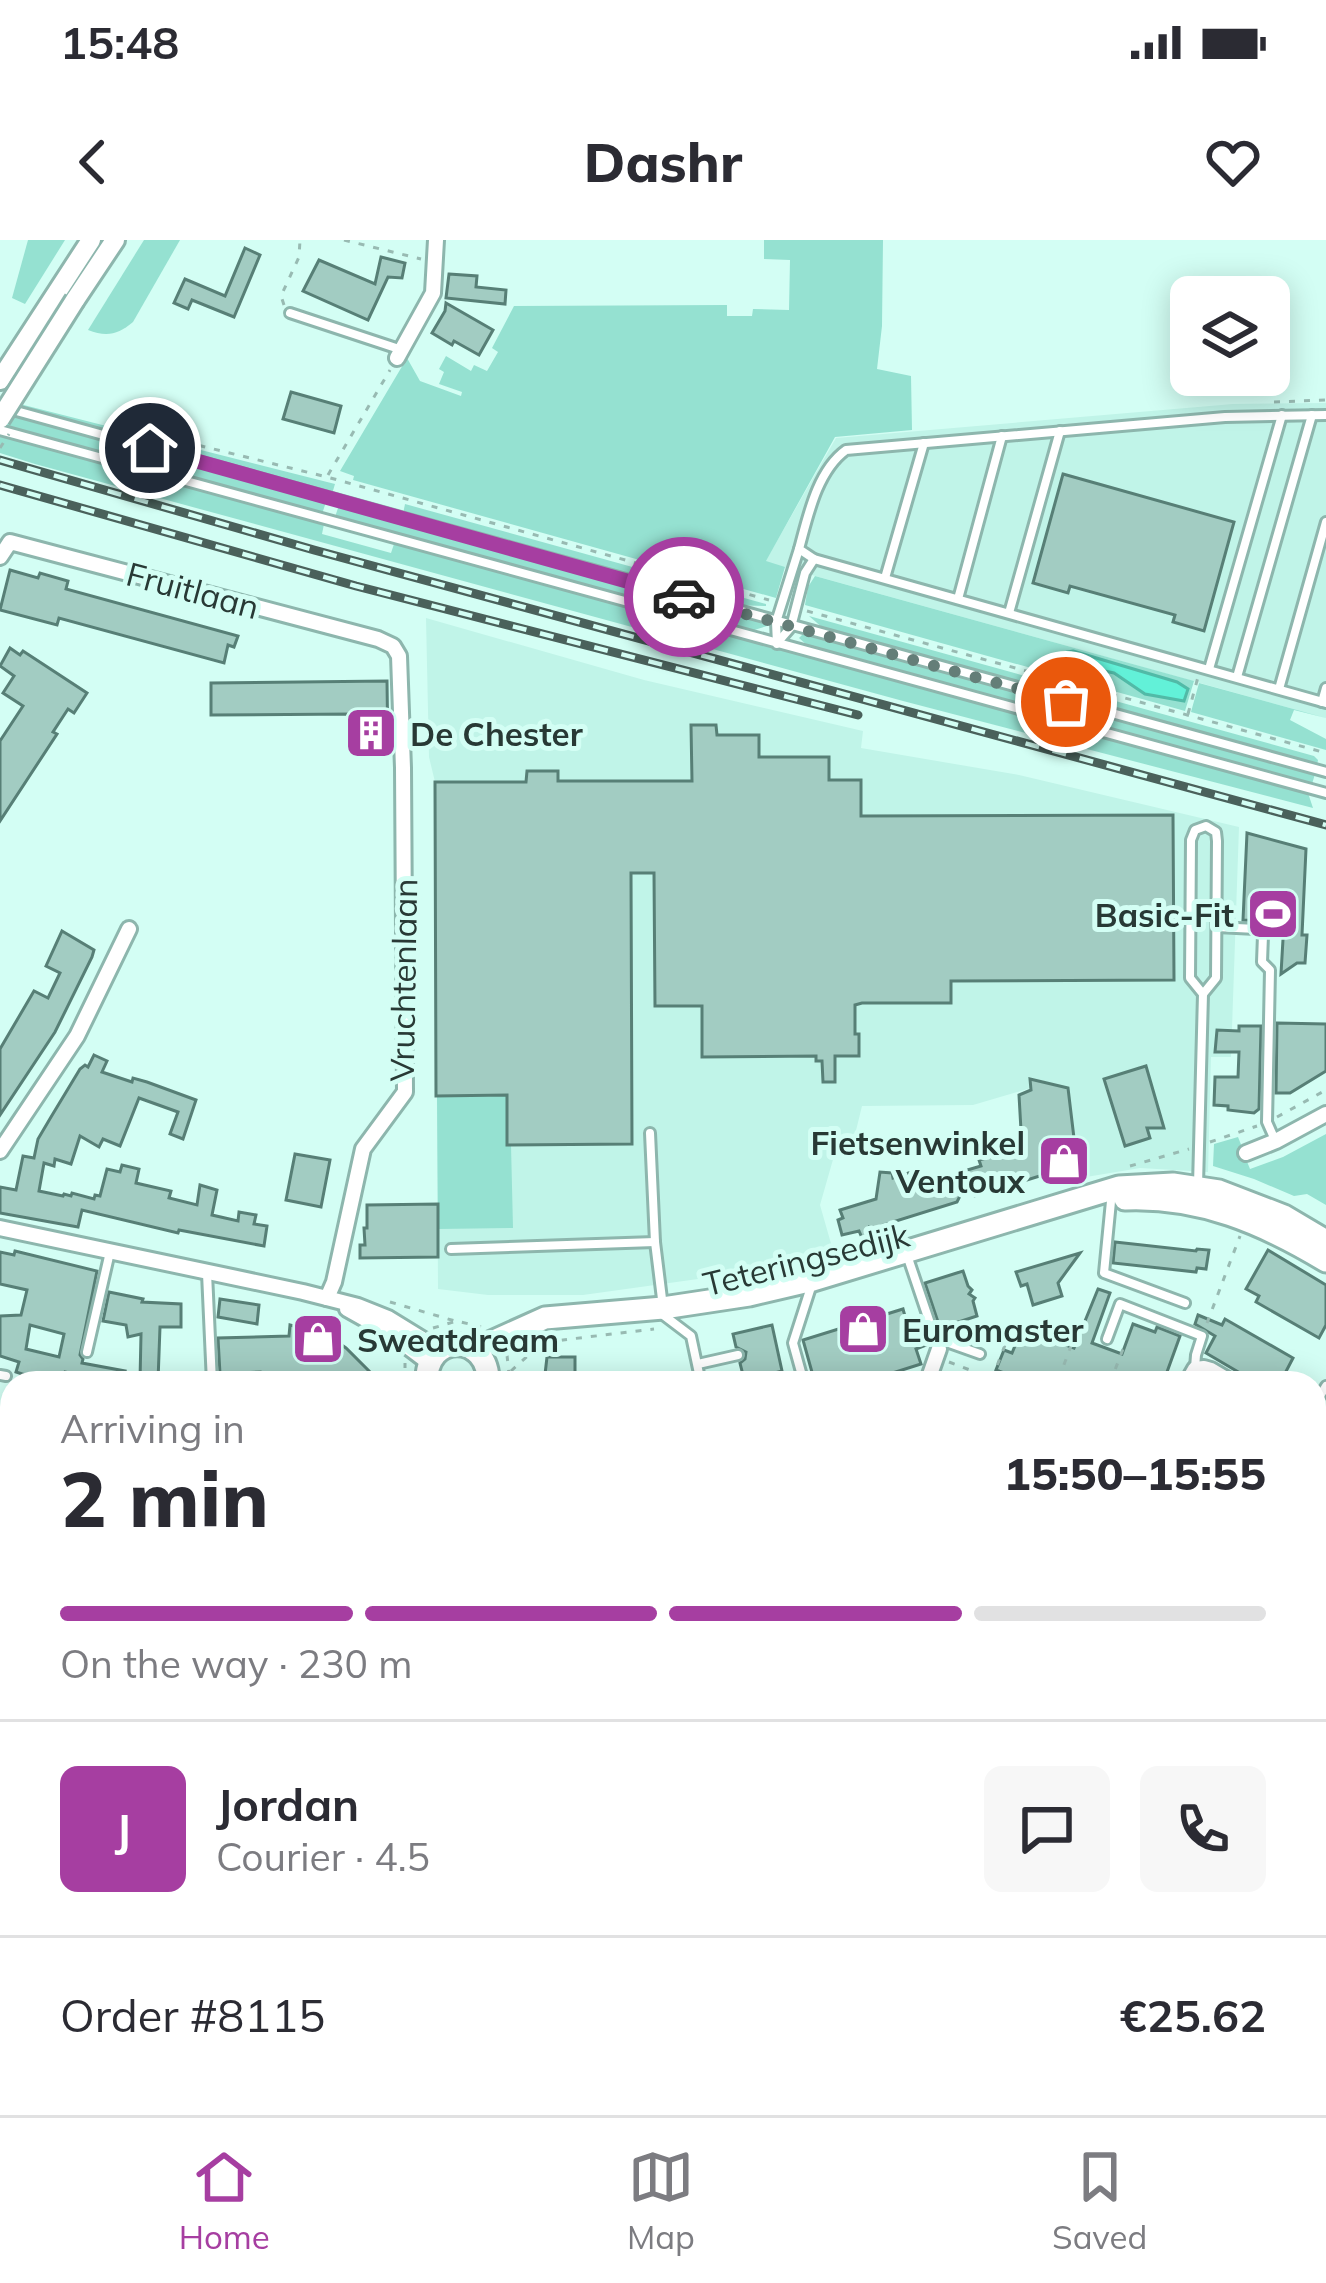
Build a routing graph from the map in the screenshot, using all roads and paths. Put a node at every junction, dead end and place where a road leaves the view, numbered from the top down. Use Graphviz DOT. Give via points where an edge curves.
graph roads {
  1 [pos="91,240"];
  2 [pos="115,240"];
  3 [pos="300,240"];
  4 [pos="344,240"];
  5 [pos="436,240"];
  6 [pos="435,262"];
  7 [pos="66,298"];
  8 [pos="290,313"];
  9 [pos="399,354"];
  10 [pos="0,380"];
  11 [pos="1326,400"];
  12 [pos="1274,404"];
  13 [pos="0,407"];
  14 [pos="1282,415"];
  15 [pos="1312,415"];
  16 [pos="1326,415"];
  17 [pos="0,419"];
  18 [pos="98,420"];
  19 [pos="0,430"];
  20 [pos="1060,431"];
  21 [pos="1002,436"];
  22 [pos="924,442"];
  23 [pos="327,477"];
  24 [pos="1326,522"];
  25 [pos="800,549"];
  26 [pos="0,557"];
  27 [pos="814,559"];
  28 [pos="885,578"];
  29 [pos="958,598"];
  30 [pos="782,604"];
  31 [pos="796,608"];
  32 [pos="1009,613"];
  33 [pos="776,622"];
  34 [pos="791,626"];
  35 [pos="777,644"];
  36 [pos="393,646"];
  37 [pos="1209,669"];
  38 [pos="1237,677"];
  39 [pos="1196,682"];
  40 [pos="1326,688"];
  41 [pos="1279,689"];
  42 [pos="1324,703"];
  43 [pos="1187,716"];
  44 [pos="1326,753"];
  45 [pos="1326,772"];
  46 [pos="1326,793"];
  47 [pos="1217,927"];
  48 [pos="129,929"];
  49 [pos="1204,994"];
  50 [pos="1326,1090"];
  51 [pos="1326,1114"];
  52 [pos="1268,1122"];
  53 [pos="650,1133"];
  54 [pos="1276,1141"];
  55 [pos="1200,1145"];
  56 [pos="0,1151"];
  57 [pos="1246,1153"];
  58 [pos="1198,1187"];
  59 [pos="1110,1189"];
  60 [pos="0,1228"];
  61 [pos="1243,1230"];
  62 [pos="655,1242"];
  63 [pos="451,1249"];
  64 [pos="1324,1251"];
  65 [pos="110,1252"];
  66 [pos="906,1253"];
  67 [pos="208,1273"];
  68 [pos="813,1280"];
  69 [pos="327,1298"];
  70 [pos="1185,1303"];
  71 [pos="659,1309"];
  72 [pos="457,1322"];
  73 [pos="484,1328"];
  74 [pos="1202,1336"];
  75 [pos="1107,1339"];
  76 [pos="793,1342"];
  77 [pos="777,1346"];
  78 [pos="939,1349"];
  79 [pos="87,1352"];
  80 [pos="980,1354"];
  81 [pos="738,1355"];
  82 [pos="405,1364"];
  83 [pos="698,1364"];
  84 [pos="432,1365"];
  85 [pos="483,1366"];
  86 [pos="212,1371"];
  87 [pos="405,1371"];
  88 [pos="699,1371"];
  89 [pos="801,1371"];
  90 [pos="931,1371"];
  91 [pos="979,1371"];
  92 [pos="995,1371"];
  93 [pos="1062,1371"];
  94 [pos="1115,1371"];
  95 [pos="1192,1371"];
  1 -- 7 [label="street"];
  2 -- 7 [label="street"];
  3 -- 8 [label="path" via="281,296"];
  4 -- 6 [label="path"];
  5 -- 6 [label="street"];
  6 -- 9 [label="street" via="433,293"];
  7 -- 10 [label="street"];
  7 -- 17 [label="street, bridge"];
  8 -- 9 [label="lane"];
  9 -- 23 [label="path"];
  11 -- 12 [label="path"];
  13 -- 33 [label="lane"];
  14 -- 15 [label="lane"];
  14 -- 20 [label="lane"];
  14 -- 37 [label="lane"];
  15 -- 16 [label="lane"];
  15 -- 38 [label="lane"];
  18 -- 23 [label="path"];
  19 -- 35 [label="lane"];
  20 -- 21 [label="lane"];
  20 -- 32 [label="lane"];
  21 -- 22 [label="lane"];
  21 -- 29 [label="lane"];
  22 -- 25 [label="lane" via="839,455 815,494"];
  22 -- 28 [label="lane"];
  23 -- 30 [label="path"];
  24 -- 41 [label="lane"];
  25 -- 27 [label="lane"];
  25 -- 30 [label="lane"];
  26 -- 36 [label="street, Fruitlaan" via="10,542"];
  27 -- 28 [label="lane"];
  27 -- 31 [label="lane"];
  28 -- 29 [label="lane"];
  29 -- 32 [label="lane"];
  30 -- 33 [label="lane"];
  31 -- 34 [label="lane"];
  31 -- 43 [label="path"];
  32 -- 37 [label="lane"];
  33 -- 34 [label="lane"];
  33 -- 35 [label="lane"];
  34 -- 35 [label="lane"];
  34 -- 45 [label="lane"];
  35 -- 46 [label="lane"];
  36 -- 69 [label="street, Vruchtenlaan" via="404,769 405,1092 363,1149"];
  37 -- 38 [label="lane"];
  38 -- 41 [label="lane"];
  39 -- 43 [label="path"];
  40 -- 42 [label="lane"];
  41 -- 42 [label="lane"];
  43 -- 44 [label="path"];
  47 -- 49 [label="lane" via="1216,978"];
  47 -- 49 [label="lane" via="1217,841 1206,826 1191,840 1190,979"];
  47 -- 52 [label="lane" via="1263,935 1262,962 1270,970"];
  48 -- 56 [label="street" via="76,1036"];
  49 -- 55 [label="lane"];
  50 -- 52 [label="path"];
  51 -- 54 [label="street"];
  52 -- 54 [label="lane"];
  52 -- 55 [label="path"];
  53 -- 62 [label="lane"];
  54 -- 57 [label="street"];
  55 -- 58 [label="lane"];
  55 -- 59 [label="path" via="1132,1164"];
  58 -- 59 [label="main road, Teteringsedijk"];
  58 -- 64 [label="main road, Teteringsedijk" via="1266,1208"];
  59 -- 64 [label="main road, Teteringsedijk" via="1209,1207"];
  59 -- 66 [label="main road, Teteringsedijk"];
  59 -- 70 [label="lane" via="1104,1273"];
  60 -- 65 [label="street"];
  61 -- 74 [label="path"];
  62 -- 63 [label="lane"];
  62 -- 71 [label="lane"];
  65 -- 67 [label="street"];
  65 -- 79 [label="lane"];
  66 -- 68 [label="main road, Teteringsedijk"];
  66 -- 78 [label="lane"];
  67 -- 69 [label="street"];
  67 -- 86 [label="lane"];
  68 -- 71 [label="main road, Teteringsedijk"];
  68 -- 76 [label="lane"];
  69 -- 84 [label="street" via="374,1311"];
  71 -- 83 [label="lane" via="692,1336"];
  71 -- 85 [label="main road, Teteringsedijk" via="582,1316"];
  72 -- 73 [label="path"];
  74 -- 75 [label="lane" via="1120,1304"];
  74 -- 95 [label="lane"];
  75 -- 94 [label="path" via="1123,1349"];
  76 -- 77 [label="lane"];
  76 -- 89 [label="lane"];
  78 -- 80 [label="lane"];
  78 -- 90 [label="street"];
  78 -- 91 [label="path"];
  81 -- 83 [label="lane"];
  82 -- 87 [label="path"];
  83 -- 88 [label="lane"];
  84 -- 85 [label="main road" via="457,1344"];
  92 -- 93 [label="path" via="1012,1324 1071,1346"];
}
